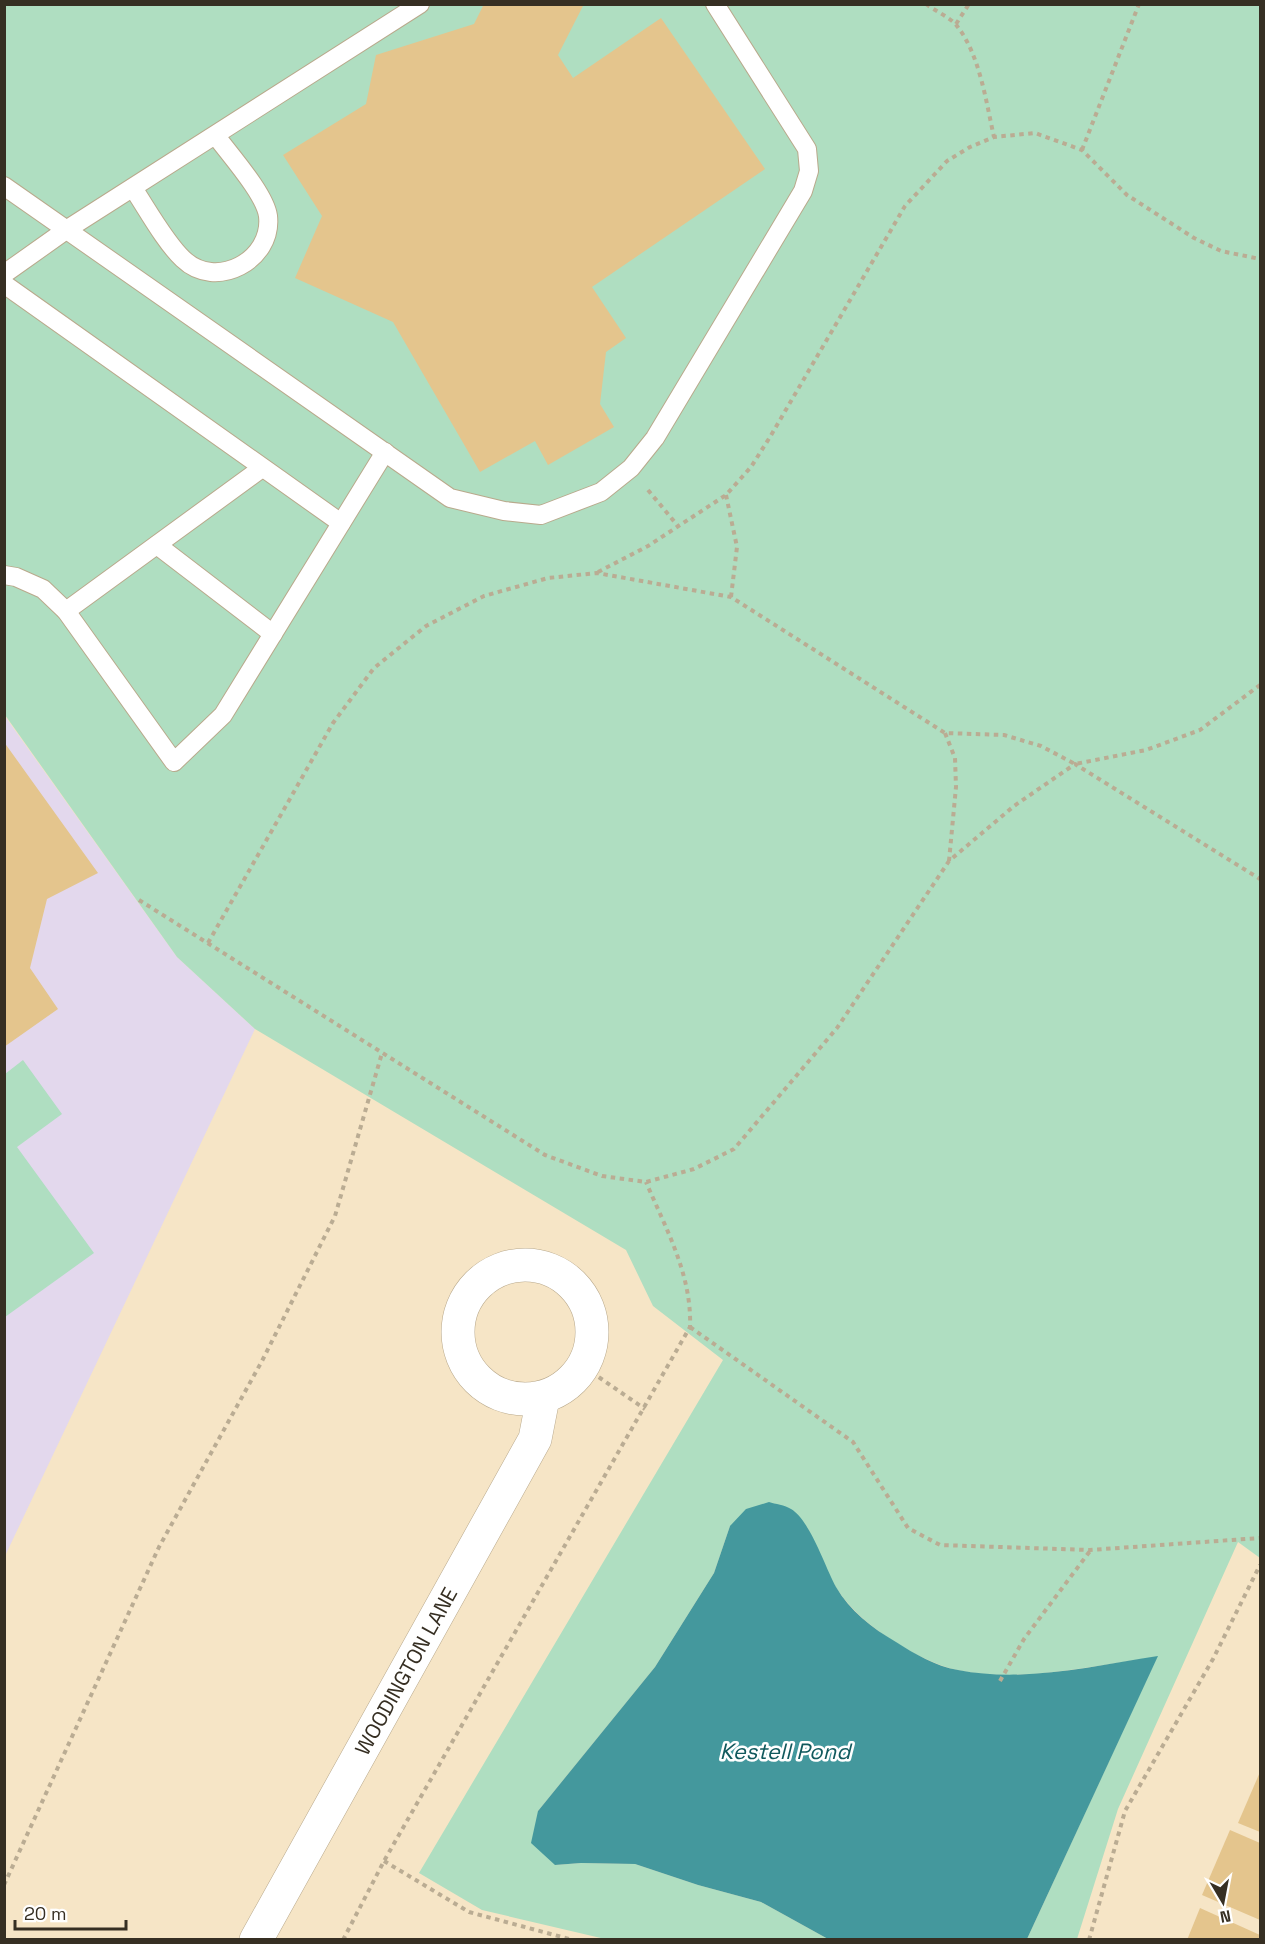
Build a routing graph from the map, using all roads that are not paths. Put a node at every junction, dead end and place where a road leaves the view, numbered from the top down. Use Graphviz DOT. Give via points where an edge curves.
graph roads {
  1 [pos="420,4"];
  2 [pos="716,4"];
  3 [pos="216,136"];
  4 [pos="4,186"];
  5 [pos="133,188"];
  6 [pos="66,230"];
  7 [pos="4,274"];
  8 [pos="4,284"];
  9 [pos="385,452"];
  10 [pos="262,468"];
  11 [pos="341,523"];
  12 [pos="157,545"];
  13 [pos="4,575"];
  14 [pos="66,611"];
  15 [pos="273,633"];
  16 [pos="543,1398"];
  17 [pos="256,1940"];
  1 -- 3 [label="lane"];
  2 -- 9 [label="lane" via="807,149 809,171 803,191 654,438 631,468 601,492 541,515 450,498"];
  3 -- 5 [label="lane"];
  3 -- 5 [label="lane" via="262,199 268,215 267,233 248,262 215,273 183,260"];
  4 -- 6 [label="lane"];
  5 -- 6 [label="lane"];
  6 -- 7 [label="lane"];
  6 -- 9 [label="lane"];
  8 -- 10 [label="lane"];
  9 -- 11 [label="lane"];
  10 -- 11 [label="lane"];
  10 -- 12 [label="lane"];
  11 -- 15 [label="lane"];
  12 -- 14 [label="lane"];
  12 -- 15 [label="lane"];
  13 -- 14 [label="lane" via="43,589"];
  14 -- 15 [label="lane" via="174,762 223,715"];
  16 -- 16 [label="street" via="573,1381 584,1367 592,1345 592,1322 585,1300 570,1281 550,1269 527,1264 504,1268 484,1278 468,1296 459,1317 457,1340 464,1362 478,1381 497,1394 519,1400"];
  16 -- 17 [label="street, WOODINGTON LANE" via="535,1439"];
}
